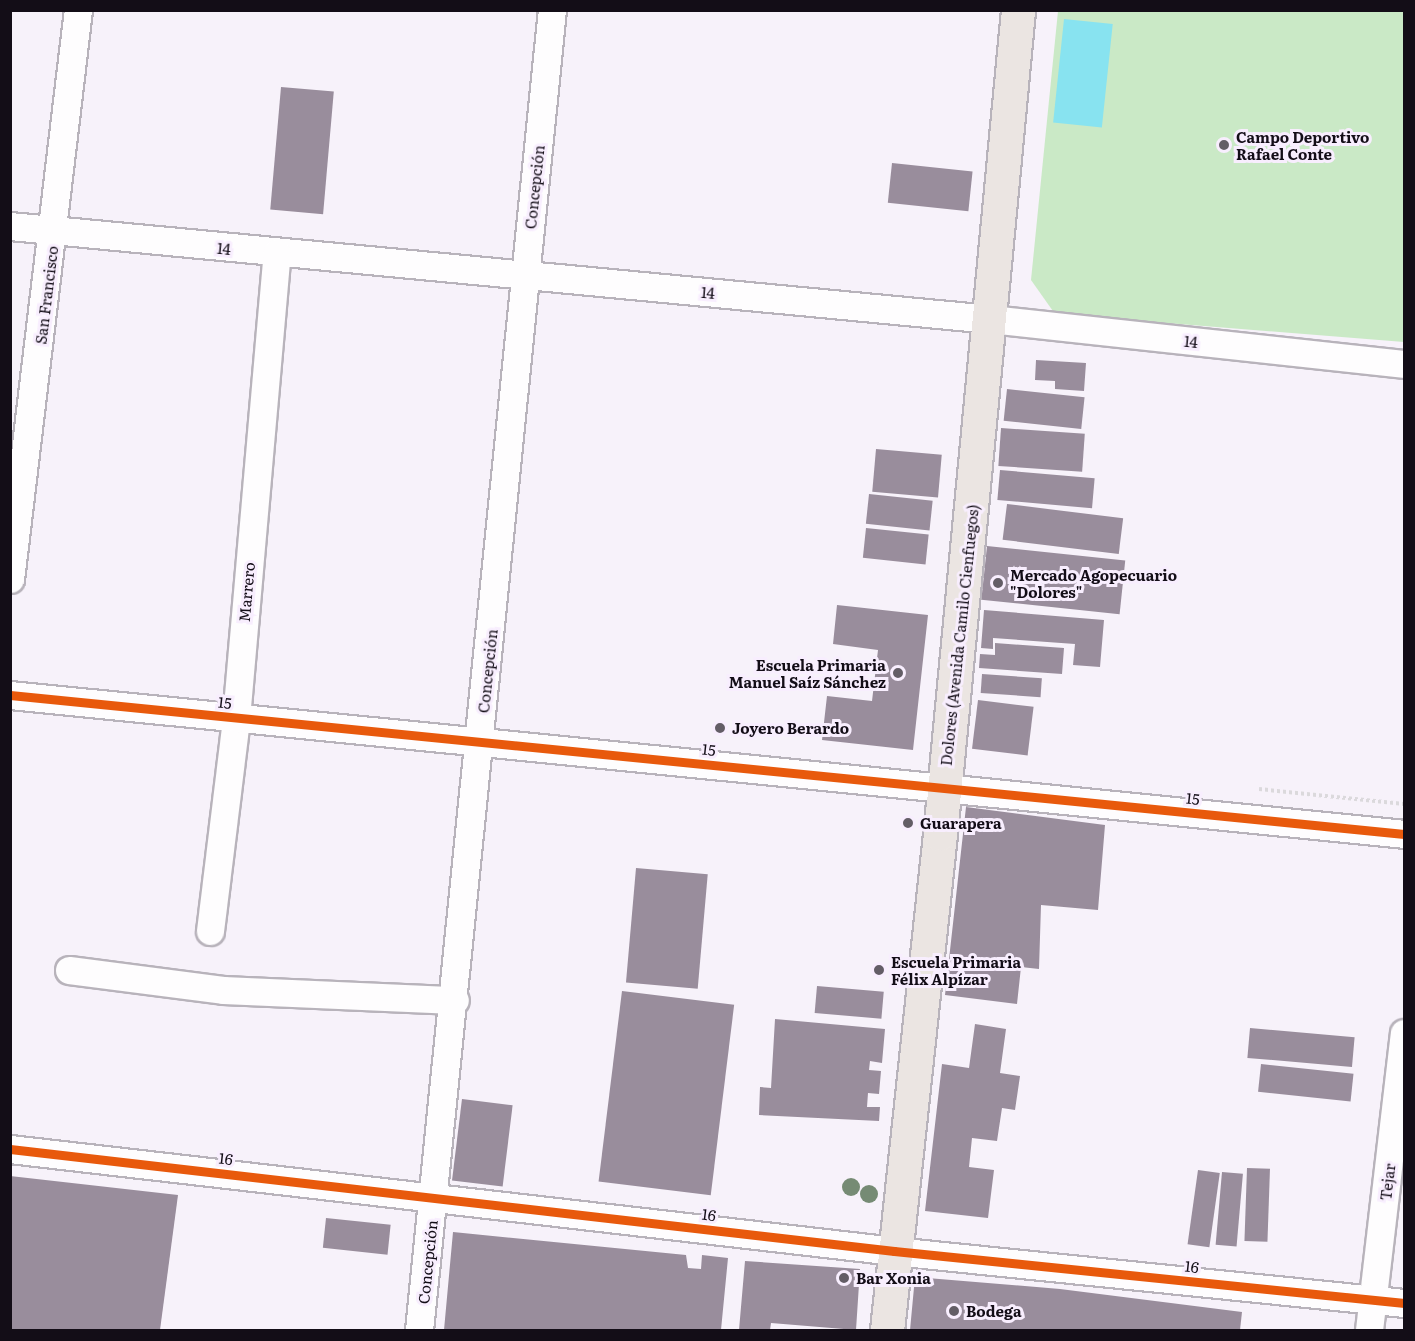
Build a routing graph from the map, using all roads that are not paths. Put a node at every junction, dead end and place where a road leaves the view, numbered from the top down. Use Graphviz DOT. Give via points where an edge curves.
graph roads {
  1 [pos="78,10"];
  2 [pos="552,10"];
  3 [pos="1018,10"];
  4 [pos="10,226"];
  5 [pos="54,231"];
  6 [pos="277,253"];
  7 [pos="526,274"];
  8 [pos="990,319"];
  9 [pos="1404,364"];
  10 [pos="10,579"];
  11 [pos="10,695"];
  12 [pos="236,718"];
  13 [pos="480,742"];
  14 [pos="944,788"];
  15 [pos="1404,834"];
  16 [pos="210,931"];
  17 [pos="69,970"];
  18 [pos="454,1000"];
  19 [pos="1404,1033"];
  20 [pos="10,1149"];
  21 [pos="434,1196"];
  22 [pos="894,1251"];
  23 [pos="1373,1300"];
  24 [pos="1404,1303"];
  25 [pos="419,1330"];
  26 [pos="887,1330"];
  27 [pos="1370,1330"];
  1 -- 5 [label="street, San Francisco"];
  2 -- 7 [label="street, Concepción"];
  3 -- 8 [label="main road, Dolores (Avenida Camilo Cienfuegos)"];
  4 -- 5 [label="street, 14"];
  5 -- 6 [label="street, 14"];
  5 -- 10 [label="street, San Francisco"];
  6 -- 7 [label="street, 14"];
  6 -- 12 [label="street, Marrero"];
  7 -- 8 [label="street, 14"];
  7 -- 13 [label="street, Concepción"];
  8 -- 9 [label="street, 14"];
  8 -- 14 [label="main road, Dolores (Avenida Camilo Cienfuegos)"];
  11 -- 12 [label="street, 15"];
  12 -- 13 [label="street, 15"];
  12 -- 16 [label="street, Marrero"];
  13 -- 14 [label="street, 15"];
  13 -- 18 [label="street, Concepción"];
  14 -- 15 [label="street, 15"];
  14 -- 22 [label="main road, Dolores (Avenida Camilo Cienfuegos)"];
  17 -- 18 [label="street" via="223,990"];
  18 -- 21 [label="street, Concepción"];
  19 -- 23 [label="street, Tejar"];
  20 -- 21 [label="street, 16"];
  21 -- 22 [label="street, 16"];
  21 -- 25 [label="street, Concepción"];
  22 -- 23 [label="street, 16"];
  22 -- 26 [label="main road, Dolores (Avenida Camilo Cienfuegos)"];
  23 -- 24 [label="street, 16"];
  23 -- 27 [label="street, Tejar"];
}
